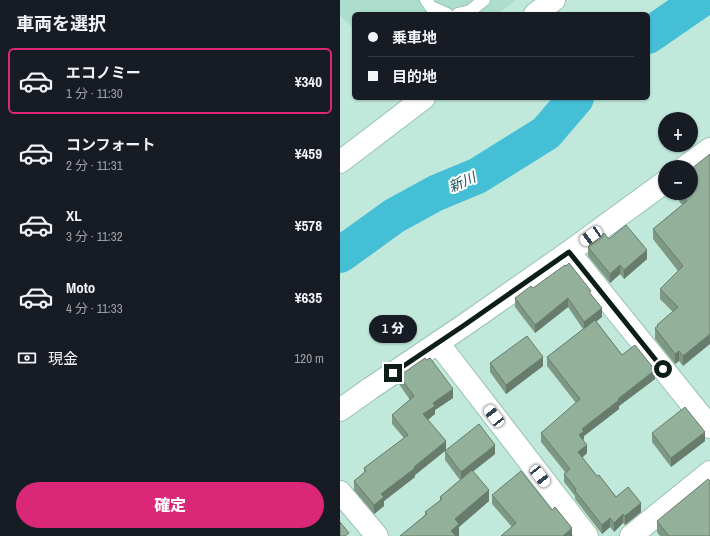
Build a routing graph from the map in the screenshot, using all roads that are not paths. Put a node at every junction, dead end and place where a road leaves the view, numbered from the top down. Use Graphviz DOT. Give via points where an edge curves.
graph roads {
  1 [pos="426,0"];
  2 [pos="484,0"];
  3 [pos="554,0"];
  4 [pos="442,12"];
  5 [pos="466,12"];
  6 [pos="538,12"];
  7 [pos="421,100"];
  8 [pos="710,149"];
  9 [pos="695,160"];
  10 [pos="340,162"];
  11 [pos="658,187"];
  12 [pos="569,252"];
  13 [pos="438,343"];
  14 [pos="340,410"];
  15 [pos="710,427"];
  16 [pos="710,472"];
  17 [pos="340,492"];
  18 [pos="377,536"];
  19 [pos="587,536"];
  20 [pos="631,536"];
  1 -- 4 [label="lane" via="431,7"];
  2 -- 5 [label="lane"];
  3 -- 6 [label="street"];
  7 -- 10 [label="street"];
  8 -- 9 [label="street"];
  11 -- 12 [label="street"];
  12 -- 13 [label="street"];
  12 -- 15 [label="street"];
  13 -- 14 [label="street"];
  13 -- 19 [label="street"];
  16 -- 20 [label="street"];
  17 -- 18 [label="street"];
}
